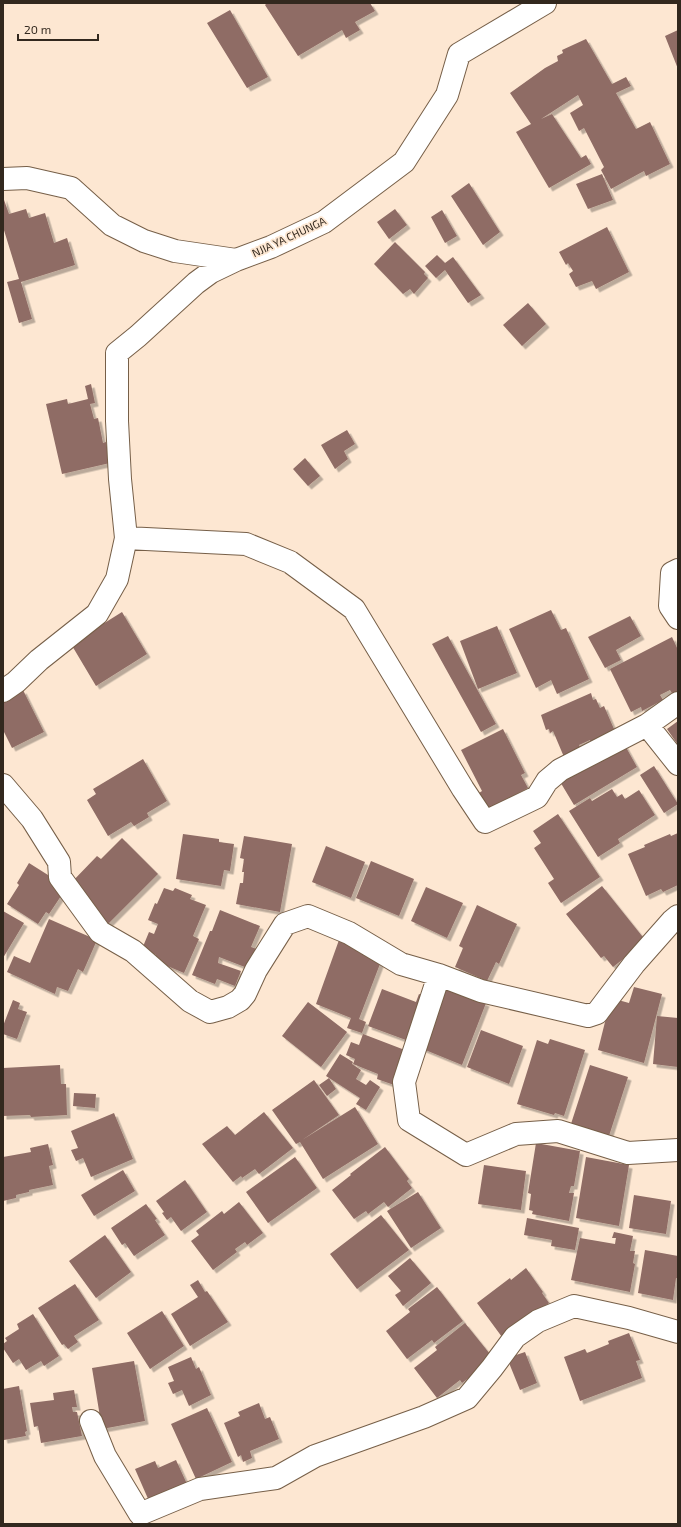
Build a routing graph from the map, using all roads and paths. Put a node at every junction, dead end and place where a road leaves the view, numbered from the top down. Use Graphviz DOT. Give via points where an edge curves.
graph roads {
  1 [pos="545,3"];
  2 [pos="3,180"];
  3 [pos="236,260"];
  4 [pos="126,538"];
  5 [pos="678,570"];
  6 [pos="678,618"];
  7 [pos="3,691"];
  8 [pos="678,703"];
  9 [pos="647,725"];
  10 [pos="678,764"];
  11 [pos="3,785"];
  12 [pos="678,916"];
  13 [pos="439,975"];
  14 [pos="678,1150"];
  15 [pos="678,1332"];
  16 [pos="91,1421"];
  1 -- 3 [label="street, NJIA YA CHUNGA" via="459,54 447,95 404,162 324,222"];
  2 -- 3 [label="street, NJIA YA CHUNGA" via="27,178 71,188 112,225 144,241 175,251"];
  3 -- 4 [label="street" via="211,272 196,283 116,353 117,429"];
  4 -- 7 [label="street" via="117,579 97,614"];
  4 -- 9 [label="street" via="246,544 290,562 354,609 450,769 485,822 536,797 547,781 560,770"];
  5 -- 6 [label="street" via="672,573 670,606"];
  8 -- 9 [label="street"];
  9 -- 10 [label="street"];
  11 -- 13 [label="street" via="32,819 59,862 60,877 100,932 133,951 190,1001 210,1012 228,1007 240,1000 285,924 308,916 349,933 401,964"];
  12 -- 13 [label="street" via="634,964 597,1013 588,1016 481,991"];
  13 -- 14 [label="street" via="404,1082 409,1120 466,1155 516,1134 558,1131 628,1153"];
  15 -- 16 [label="street" via="574,1306 538,1321 515,1337 467,1398 424,1417 315,1456 276,1478 200,1489 140,1514 105,1456"];
}
